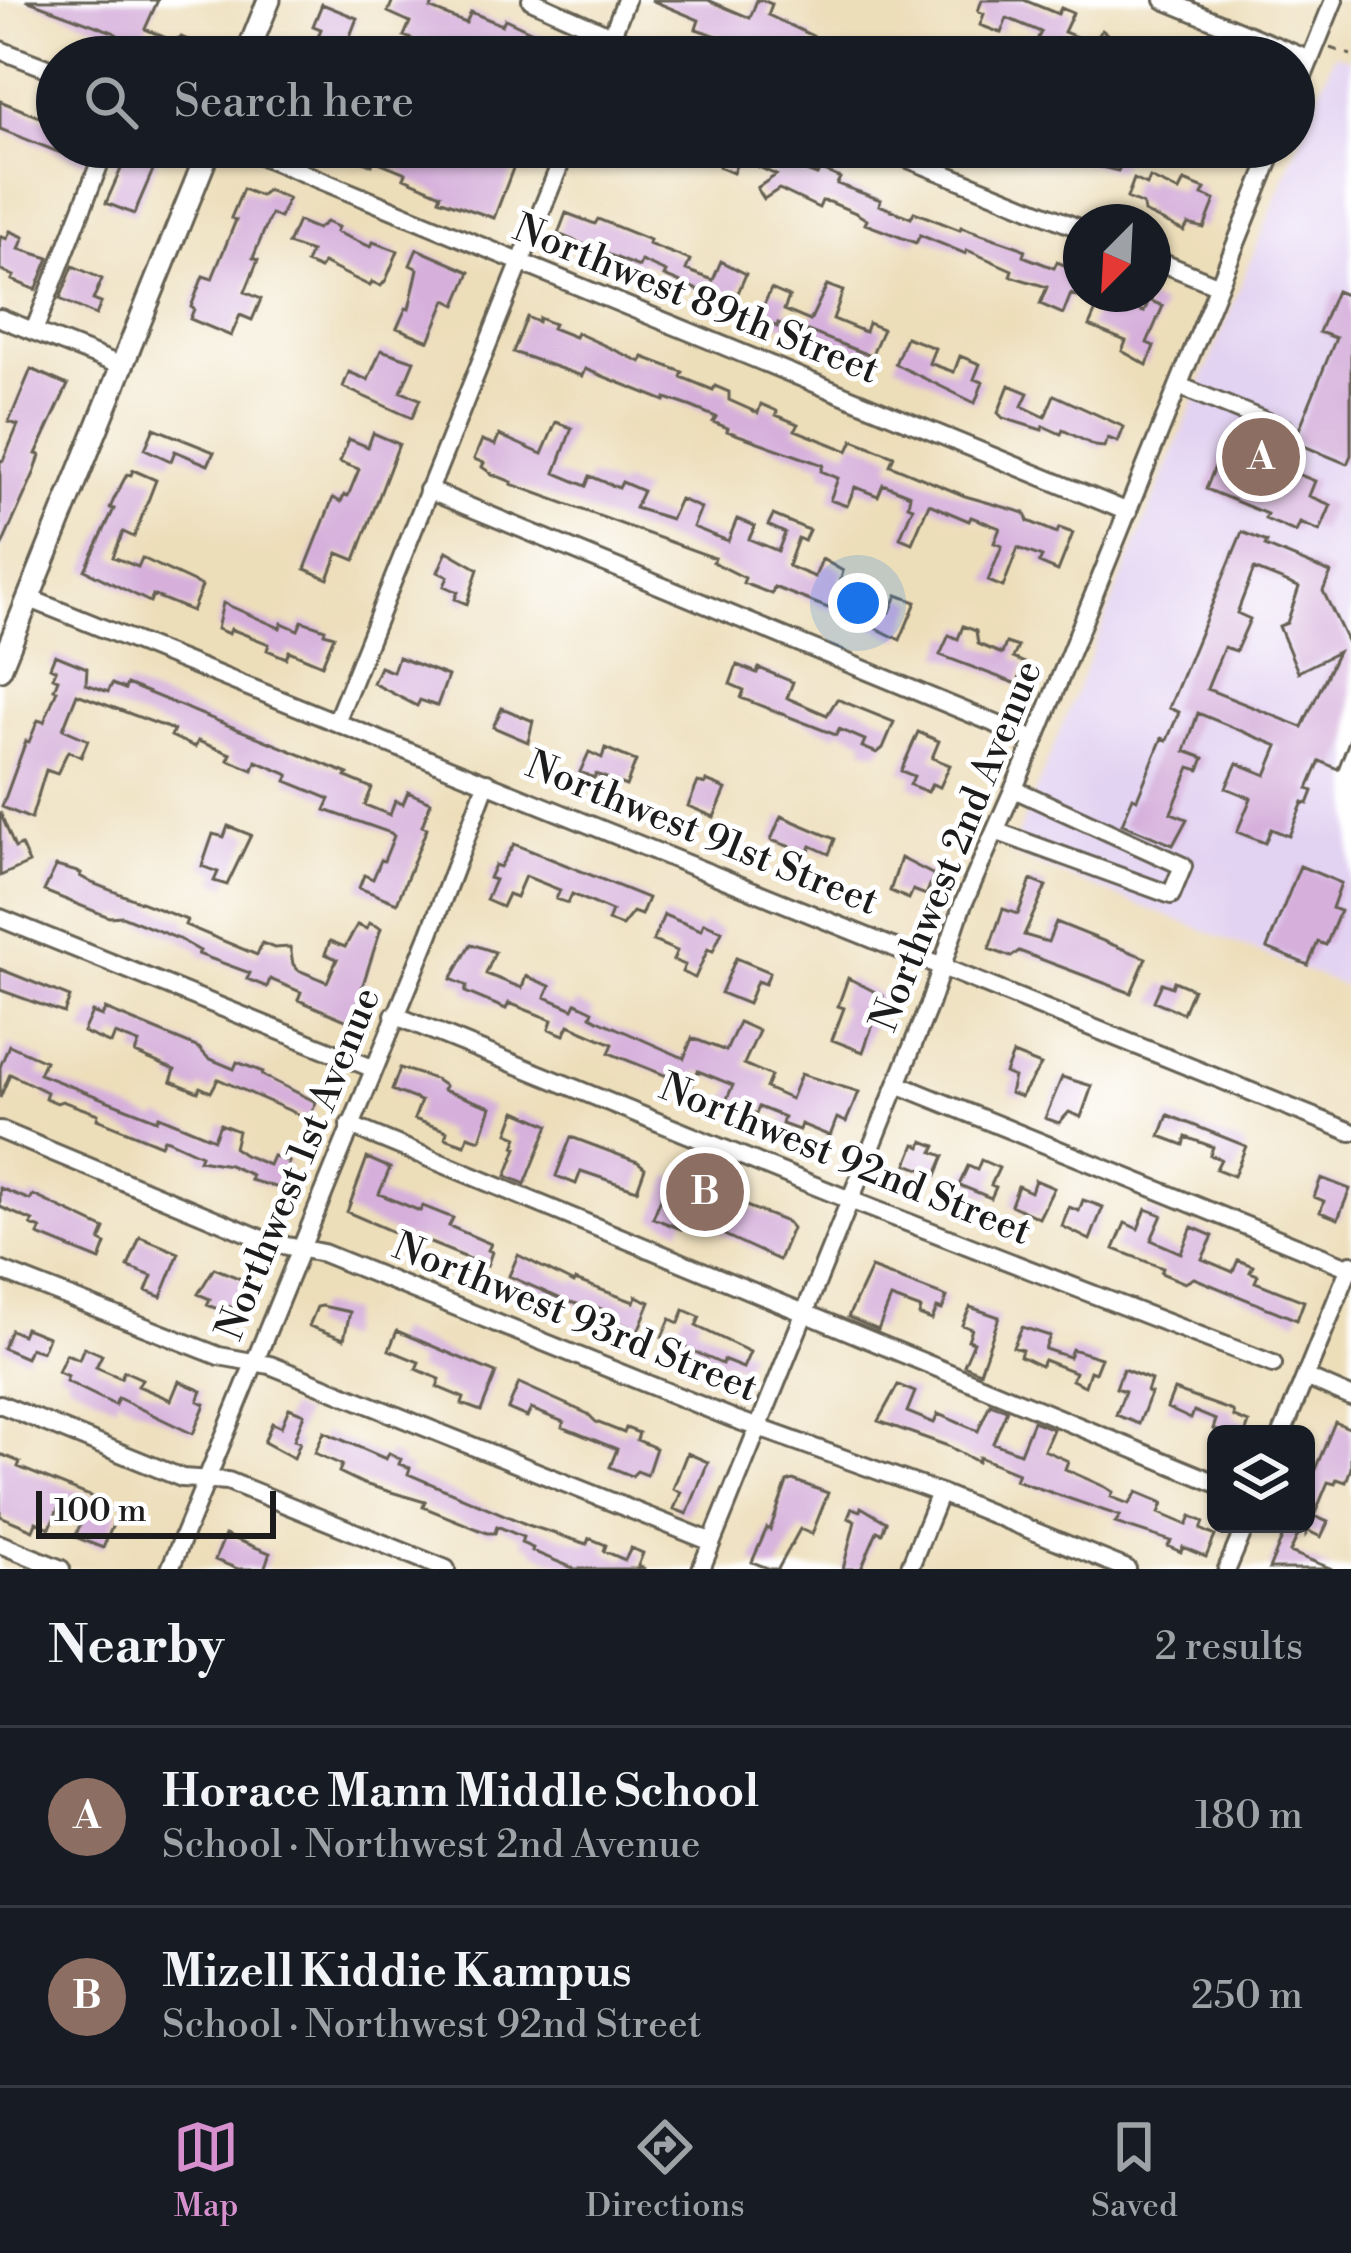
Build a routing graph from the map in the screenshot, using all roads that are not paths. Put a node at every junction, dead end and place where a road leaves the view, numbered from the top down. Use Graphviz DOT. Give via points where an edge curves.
graph roads {
  1 [pos="269,0"];
  2 [pos="531,0"];
  3 [pos="626,0"];
  4 [pos="1164,0"];
  5 [pos="1334,0"];
  6 [pos="612,35"];
  7 [pos="254,36"];
  8 [pos="1269,36"];
  9 [pos="1315,46"];
  10 [pos="0,50"];
  11 [pos="36,64"];
  12 [pos="98,168"];
  13 [pos="202,168"];
  14 [pos="290,168"];
  15 [pos="558,168"];
  16 [pos="930,168"];
  17 [pos="1267,168"];
  18 [pos="1063,223"];
  19 [pos="519,264"];
  20 [pos="1171,266"];
  21 [pos="1219,286"];
  22 [pos="0,318"];
  23 [pos="34,331"];
  24 [pos="122,366"];
  25 [pos="1179,386"];
  26 [pos="1285,429"];
  27 [pos="428,490"];
  28 [pos="1128,512"];
  29 [pos="28,598"];
  30 [pos="0,669"];
  31 [pos="336,722"];
  32 [pos="1035,740"];
  33 [pos="487,782"];
  34 [pos="1014,789"];
  35 [pos="995,831"];
  36 [pos="0,918"];
  37 [pos="940,966"];
  38 [pos="394,1015"];
  39 [pos="372,1069"];
  40 [pos="897,1084"];
  41 [pos="349,1125"];
  42 [pos="0,1130"];
  43 [pos="1351,1132"];
  44 [pos="850,1200"];
  45 [pos="300,1249"];
  46 [pos="1350,1266"];
  47 [pos="0,1270"];
  48 [pos="804,1314"];
  49 [pos="254,1362"];
  50 [pos="1273,1364"];
  51 [pos="1306,1377"];
  52 [pos="1351,1397"];
  53 [pos="0,1404"];
  54 [pos="1286,1425"];
  55 [pos="758,1427"];
  56 [pos="1207,1479"];
  57 [pos="206,1480"];
  58 [pos="940,1492"];
  59 [pos="1242,1533"];
  60 [pos="712,1542"];
  61 [pos="0,1544"];
  62 [pos="1107,1565"];
  63 [pos="61,1569"];
  64 [pos="170,1569"];
  65 [pos="446,1569"];
  66 [pos="701,1569"];
  67 [pos="909,1569"];
  68 [pos="1126,1569"];
  69 [pos="1227,1569"];
  1 -- 7 [label="main road"];
  2 -- 6 [label="street"];
  3 -- 6 [label="street"];
  4 -- 8 [label="street"];
  5 -- 9 [label="street"];
  10 -- 11 [label="street"];
  12 -- 23 [label="street"];
  13 -- 24 [label="main road"];
  14 -- 19 [label="street, Northwest 89th Street"];
  15 -- 19 [label="street"];
  16 -- 18 [label="street"];
  17 -- 21 [label="street, Northwest 2nd Avenue"];
  19 -- 27 [label="street"];
  19 -- 28 [label="street, Northwest 89th Street"];
  20 -- 21 [label="street"];
  21 -- 25 [label="street, Northwest 2nd Avenue"];
  22 -- 23 [label="street"];
  23 -- 24 [label="street"];
  24 -- 29 [label="main road"];
  25 -- 26 [label="street"];
  25 -- 28 [label="street, Northwest 2nd Avenue"];
  27 -- 31 [label="street"];
  27 -- 32 [label="street"];
  28 -- 32 [label="street, Northwest 2nd Avenue"];
  29 -- 30 [label="main road"];
  29 -- 31 [label="street, Northwest 91st Street"];
  31 -- 33 [label="street, Northwest 91st Street"];
  32 -- 34 [label="street, Northwest 2nd Avenue"];
  33 -- 37 [label="street, Northwest 91st Street"];
  33 -- 38 [label="street, Northwest 1st Avenue"];
  34 -- 35 [label="street, Northwest 2nd Avenue"];
  34 -- 35 [label="street" via="1183,866 1171,895"];
  35 -- 37 [label="street, Northwest 2nd Avenue"];
  36 -- 39 [label="street"];
  37 -- 40 [label="street, Northwest 2nd Avenue"];
  37 -- 43 [label="street, Northwest 91st Street"];
  38 -- 39 [label="street, Northwest 1st Avenue"];
  38 -- 44 [label="street, Northwest 92nd Street"];
  39 -- 41 [label="street, Northwest 1st Avenue"];
  40 -- 44 [label="street, Northwest 2nd Avenue"];
  40 -- 46 [label="street"];
  41 -- 45 [label="street, Northwest 1st Avenue"];
  41 -- 48 [label="street"];
  42 -- 45 [label="street, Northwest 93rd Street"];
  44 -- 48 [label="street, Northwest 2nd Avenue"];
  44 -- 50 [label="street, Northwest 92nd Street"];
  45 -- 49 [label="street, Northwest 1st Avenue"];
  45 -- 55 [label="street, Northwest 93rd Street"];
  46 -- 51 [label="street"];
  47 -- 49 [label="street" via="219,1356"];
  48 -- 55 [label="street, Northwest 2nd Avenue"];
  48 -- 56 [label="street"];
  49 -- 57 [label="street, Northwest 1st Avenue"];
  49 -- 60 [label="street"];
  51 -- 52 [label="street"];
  51 -- 54 [label="street"];
  53 -- 57 [label="street" via="182,1478"];
  55 -- 58 [label="street, Northwest 93rd Street"];
  55 -- 60 [label="street, Northwest 2nd Avenue"];
  57 -- 64 [label="street, Northwest 1st Avenue"];
  57 -- 65 [label="street" via="228,1481"];
  58 -- 62 [label="street, Northwest 93rd Street"];
  58 -- 67 [label="street"];
  59 -- 69 [label="street"];
  60 -- 66 [label="street, Northwest 2nd Avenue"];
  61 -- 63 [label="street"];
  62 -- 68 [label="street, Northwest 93rd Street"];
}
